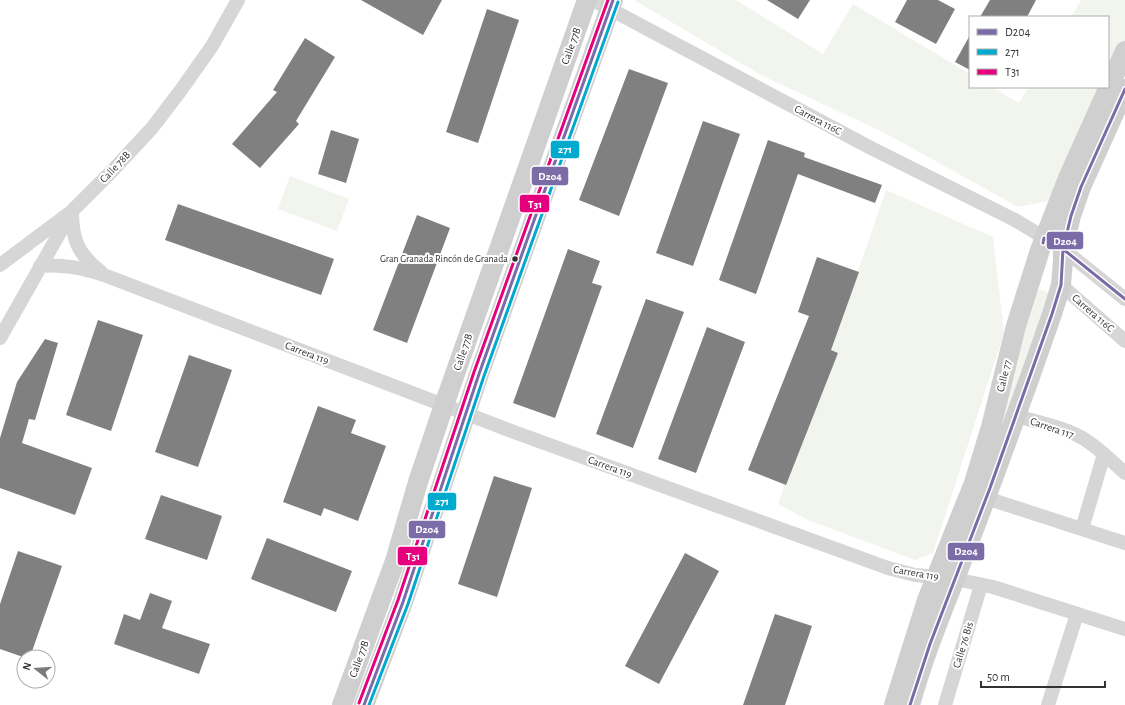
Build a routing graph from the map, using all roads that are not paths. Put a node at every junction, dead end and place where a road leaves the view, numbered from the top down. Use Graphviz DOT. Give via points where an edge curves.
graph roads {
  1 [pos="238,0"];
  2 [pos="587,0"];
  3 [pos="605,3"];
  4 [pos="1125,52"];
  5 [pos="1109,87"];
  6 [pos="1109,88"];
  7 [pos="1125,89"];
  8 [pos="72,211"];
  9 [pos="1044,238"];
  10 [pos="1063,249"];
  11 [pos="0,265"];
  12 [pos="40,266"];
  13 [pos="104,275"];
  14 [pos="1061,285"];
  15 [pos="1125,299"];
  16 [pos="0,338"];
  17 [pos="1125,341"];
  18 [pos="444,405"];
  19 [pos="466,414"];
  20 [pos="1016,416"];
  21 [pos="1104,454"];
  22 [pos="1125,473"];
  23 [pos="986,498"];
  24 [pos="1082,529"];
  25 [pos="1125,543"];
  26 [pos="945,579"];
  27 [pos="981,585"];
  28 [pos="1077,614"];
  29 [pos="1125,629"];
  30 [pos="342,705"];
  31 [pos="364,705"];
  32 [pos="894,705"];
  33 [pos="910,705"];
  34 [pos="945,705"];
  35 [pos="1048,705"];
  1 -- 8 [label="street, Calle 78B" via="212,46 152,128"];
  2 -- 18 [label="street, Calle 77B"];
  3 -- 9 [label="street, Carrera 116C" via="871,148 1015,220"];
  3 -- 19 [label="street, Calle 77B"];
  4 -- 5 [label="street, Calle 77"];
  6 -- 9 [label="street, Calle 77"];
  7 -- 10 [label="street, Calle 77" via="1081,187"];
  8 -- 11 [label="street"];
  8 -- 12 [label="street, Calle 78B"];
  8 -- 13 [label="street, Carrera 119" via="72,227 76,242 87,260"];
  9 -- 10 [label="street, Carrera 116C"];
  9 -- 26 [label="street, Calle 77"];
  10 -- 14 [label="street, Calle 77"];
  10 -- 15 [label="street, Carrera 116C"];
  12 -- 13 [label="street, Carrera 119" via="70,266"];
  12 -- 16 [label="street, Calle 78B"];
  13 -- 18 [label="street, Carrera 119"];
  14 -- 17 [label="street, Carrera 116C"];
  14 -- 20 [label="street, Calle 77"];
  18 -- 19 [label="street, Carrera 119"];
  18 -- 30 [label="street, Calle 77B" via="395,561"];
  19 -- 26 [label="street, Carrera 119" via="888,568 903,573"];
  19 -- 31 [label="street, Calle 77B" via="404,602"];
  20 -- 21 [label="street, Carrera 117" via="1070,432"];
  20 -- 23 [label="street, Calle 77"];
  21 -- 22 [label="street, Carrera 117"];
  21 -- 24 [label="street"];
  23 -- 24 [label="street"];
  23 -- 26 [label="street, Calle 77"];
  24 -- 25 [label="street"];
  26 -- 27 [label="street, Carrera 119"];
  26 -- 32 [label="street, Calle 77" via="920,619"];
  26 -- 33 [label="street, Calle 77" via="933,636"];
  27 -- 28 [label="street, Carrera 119"];
  27 -- 34 [label="street, Calle 76 Bis"];
  28 -- 29 [label="street, Carrera 119"];
  28 -- 35 [label="street"];
}
